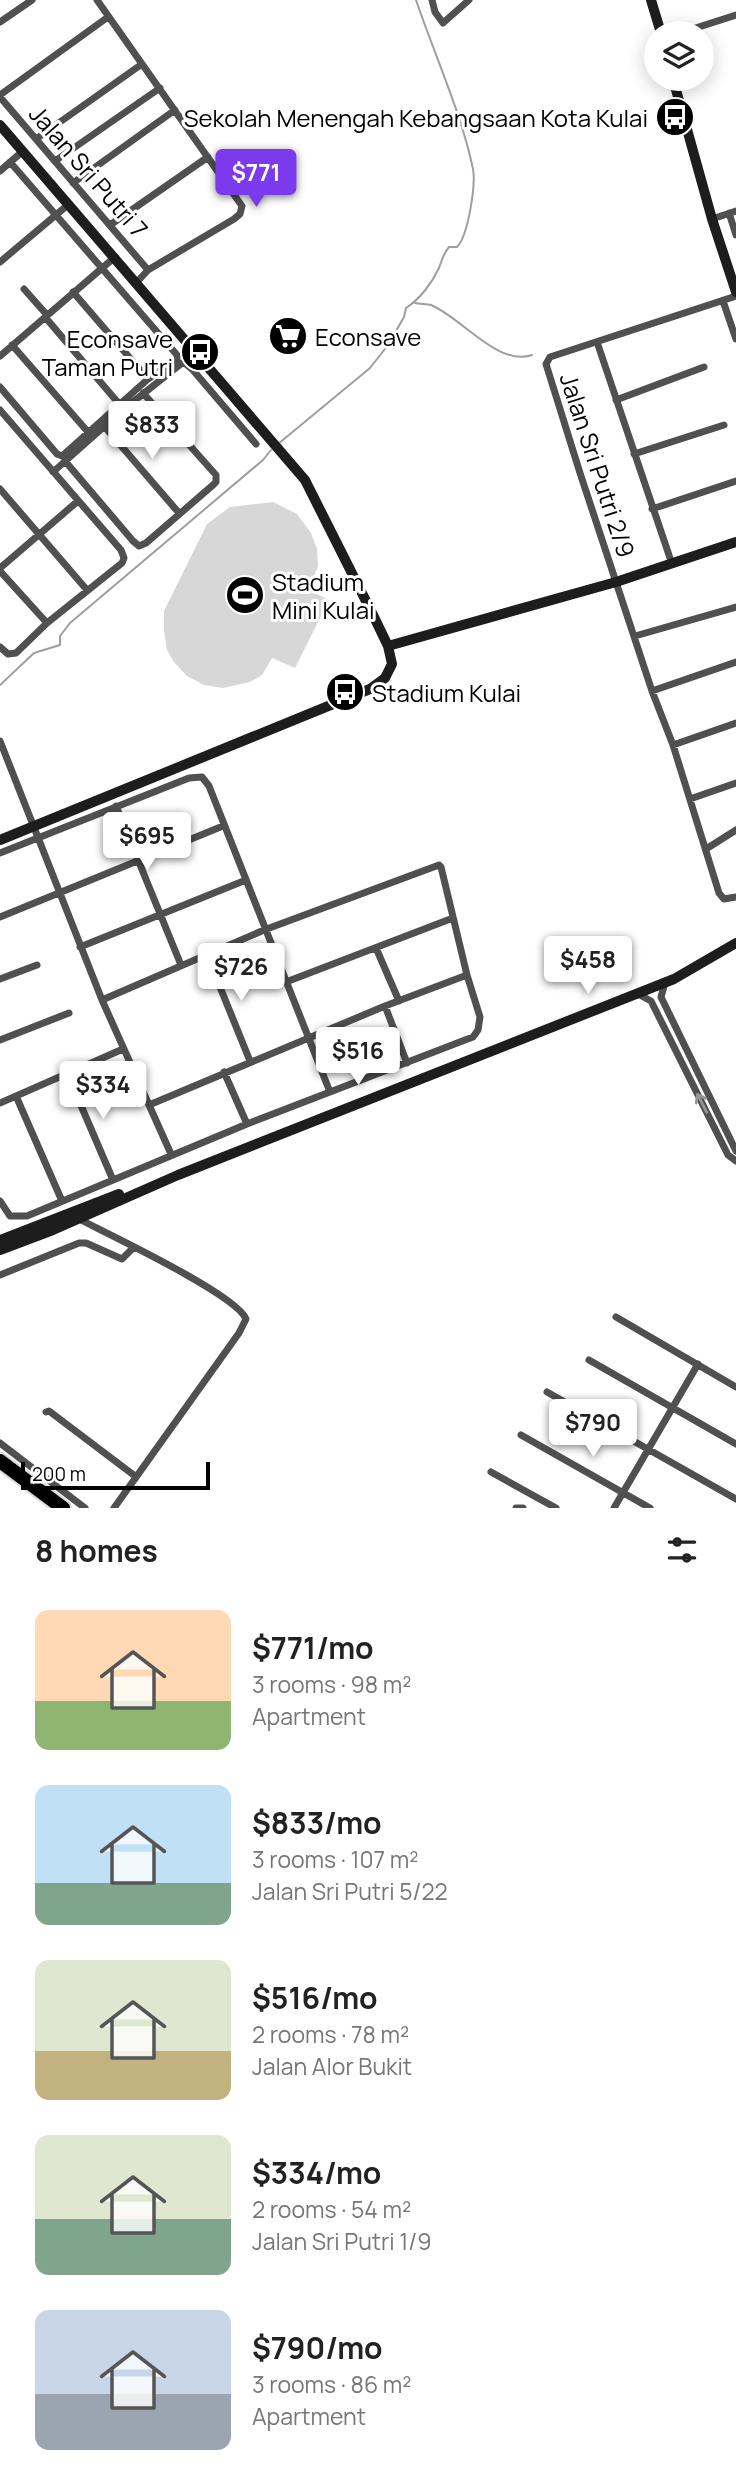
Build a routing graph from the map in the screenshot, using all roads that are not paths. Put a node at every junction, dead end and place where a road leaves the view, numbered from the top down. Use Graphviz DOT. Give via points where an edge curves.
graph roads {
  1 [pos="32,0"];
  2 [pos="97,0"];
  3 [pos="432,0"];
  4 [pos="469,0"];
  5 [pos="651,0"];
  6 [pos="736,15"];
  7 [pos="108,17"];
  8 [pos="1,19"];
  9 [pos="657,21"];
  10 [pos="714,22"];
  11 [pos="142,64"];
  12 [pos="160,88"];
  13 [pos="676,91"];
  14 [pos="0,96"];
  15 [pos="175,110"];
  16 [pos="0,125"];
  17 [pos="36,139"];
  18 [pos="23,151"];
  19 [pos="208,157"];
  20 [pos="10,162"];
  21 [pos="55,162"];
  22 [pos="0,171"];
  23 [pos="73,183"];
  24 [pos="69,204"];
  25 [pos="732,212"];
  26 [pos="57,215"];
  27 [pos="712,219"];
  28 [pos="110,225"];
  29 [pos="736,235"];
  30 [pos="115,257"];
  31 [pos="0,262"];
  32 [pos="103,268"];
  33 [pos="148,270"];
  34 [pos="137,282"];
  35 [pos="24,289"];
  36 [pos="73,292"];
  37 [pos="736,294"];
  38 [pos="723,301"];
  39 [pos="46,316"];
  40 [pos="736,339"];
  41 [pos="597,342"];
  42 [pos="12,345"];
  43 [pos="0,356"];
  44 [pos="704,367"];
  45 [pos="148,379"];
  46 [pos="0,387"];
  47 [pos="144,393"];
  48 [pos="616,400"];
  49 [pos="120,405"];
  50 [pos="0,410"];
  51 [pos="724,425"];
  52 [pos="104,426"];
  53 [pos="88,432"];
  54 [pos="256,444"];
  55 [pos="634,454"];
  56 [pos="63,459"];
  57 [pos="53,472"];
  58 [pos="736,481"];
  59 [pos="0,489"];
  60 [pos="78,501"];
  61 [pos="652,509"];
  62 [pos="179,513"];
  63 [pos="39,534"];
  64 [pos="736,542"];
  65 [pos="671,564"];
  66 [pos="0,569"];
  67 [pos="616,582"];
  68 [pos="87,590"];
  69 [pos="736,607"];
  70 [pos="47,623"];
  71 [pos="635,636"];
  72 [pos="0,646"];
  73 [pos="387,646"];
  74 [pos="736,662"];
  75 [pos="652,691"];
  76 [pos="736,723"];
  77 [pos="0,741"];
  78 [pos="673,745"];
  79 [pos="736,783"];
  80 [pos="690,799"];
  81 [pos="116,806"];
  82 [pos="35,826"];
  83 [pos="223,826"];
  84 [pos="736,830"];
  85 [pos="40,838"];
  86 [pos="0,840"];
  87 [pos="706,849"];
  88 [pos="0,853"];
  89 [pos="139,860"];
  90 [pos="246,880"];
  91 [pos="61,893"];
  92 [pos="736,897"];
  93 [pos="160,914"];
  94 [pos="0,917"];
  95 [pos="453,918"];
  96 [pos="264,930"];
  97 [pos="736,943"];
  98 [pos="80,947"];
  99 [pos="376,948"];
  100 [pos="207,955"];
  101 [pos="37,965"];
  102 [pos="181,965"];
  103 [pos="467,975"];
  104 [pos="0,979"];
  105 [pos="286,982"];
  106 [pos="665,983"];
  107 [pos="638,993"];
  108 [pos="102,1000"];
  109 [pos="399,1001"];
  110 [pos="385,1006"];
  111 [pos="69,1013"];
  112 [pos="308,1038"];
  113 [pos="0,1040"];
  114 [pos="124,1049"];
  115 [pos="250,1061"];
  116 [pos="407,1063"];
  117 [pos="224,1072"];
  118 [pos="67,1073"];
  119 [pos="330,1092"];
  120 [pos="16,1097"];
  121 [pos="0,1103"];
  122 [pos="149,1105"];
  123 [pos="247,1124"];
  124 [pos="736,1151"];
  125 [pos="171,1154"];
  126 [pos="736,1161"];
  127 [pos="113,1180"];
  128 [pos="0,1201"];
  129 [pos="62,1201"];
  130 [pos="74,1215"];
  131 [pos="0,1228"];
  132 [pos="20,1232"];
  133 [pos="0,1240"];
  134 [pos="134,1247"];
  135 [pos="0,1250"];
  136 [pos="0,1275"];
  137 [pos="615,1317"];
  138 [pos="589,1360"];
  139 [pos="698,1364"];
  140 [pos="736,1387"];
  141 [pos="547,1392"];
  142 [pos="672,1408"];
  143 [pos="46,1412"];
  144 [pos="521,1435"];
  145 [pos="0,1443"];
  146 [pos="736,1444"];
  147 [pos="648,1450"];
  148 [pos="0,1461"];
  149 [pos="0,1471"];
  150 [pos="491,1472"];
  151 [pos="135,1476"];
  152 [pos="624,1493"];
  153 [pos="736,1499"];
  154 [pos="51,1508"];
  155 [pos="63,1508"];
  156 [pos="85,1508"];
  157 [pos="114,1508"];
  158 [pos="516,1508"];
  159 [pos="523,1508"];
  160 [pos="556,1508"];
  161 [pos="614,1508"];
  162 [pos="650,1508"];
  1 -- 8 [label="street"];
  2 -- 7 [label="street"];
  3 -- 4 [label="street" via="443,23"];
  5 -- 9 [label="street"];
  6 -- 10 [label="street"];
  7 -- 11 [label="street"];
  7 -- 14 [label="street"];
  11 -- 12 [label="street"];
  11 -- 17 [label="street"];
  12 -- 15 [label="street"];
  12 -- 21 [label="street"];
  13 -- 27 [label="street"];
  14 -- 17 [label="street, Jalan Sri Putri 7"];
  15 -- 19 [label="street"];
  15 -- 23 [label="street"];
  16 -- 18 [label="street"];
  17 -- 21 [label="street, Jalan Sri Putri 7"];
  18 -- 20 [label="street"];
  18 -- 24 [label="street"];
  19 -- 28 [label="street"];
  19 -- 33 [label="street" via="242,211"];
  20 -- 22 [label="street"];
  20 -- 26 [label="street"];
  21 -- 23 [label="street, Jalan Sri Putri 7"];
  23 -- 28 [label="street, Jalan Sri Putri 7"];
  24 -- 26 [label="street"];
  24 -- 30 [label="street"];
  25 -- 27 [label="street"];
  25 -- 29 [label="street"];
  26 -- 31 [label="street"];
  26 -- 32 [label="street"];
  27 -- 37 [label="street"];
  28 -- 33 [label="street, Jalan Sri Putri 7"];
  30 -- 32 [label="street"];
  30 -- 34 [label="street"];
  32 -- 36 [label="street"];
  32 -- 45 [label="street" via="177,355"];
  33 -- 34 [label="street"];
  34 -- 73 [label="street" via="305,480"];
  35 -- 39 [label="street"];
  36 -- 39 [label="street"];
  36 -- 45 [label="street"];
  37 -- 38 [label="street"];
  38 -- 40 [label="street"];
  38 -- 41 [label="street"];
  39 -- 42 [label="street"];
  39 -- 49 [label="street"];
  41 -- 48 [label="street"];
  41 -- 67 [label="street, Jalan Sri Putri 2/9" via="547,360 547,369"];
  42 -- 43 [label="street"];
  42 -- 53 [label="street"];
  44 -- 48 [label="street"];
  45 -- 49 [label="street"];
  46 -- 56 [label="street"];
  47 -- 52 [label="street"];
  47 -- 54 [label="street" via="177,365 186,363"];
  47 -- 62 [label="street" via="216,475 216,482"];
  48 -- 55 [label="street"];
  49 -- 53 [label="street"];
  50 -- 57 [label="street"];
  51 -- 55 [label="street"];
  52 -- 56 [label="street"];
  52 -- 62 [label="street"];
  53 -- 56 [label="street"];
  55 -- 61 [label="street"];
  56 -- 57 [label="street"];
  56 -- 62 [label="street" via="136,544 142,546"];
  57 -- 60 [label="street"];
  58 -- 61 [label="street"];
  59 -- 63 [label="street"];
  60 -- 63 [label="street"];
  60 -- 68 [label="street" via="124,558"];
  61 -- 65 [label="street"];
  63 -- 66 [label="street"];
  63 -- 68 [label="street"];
  64 -- 65 [label="street"];
  65 -- 67 [label="street"];
  66 -- 70 [label="street"];
  67 -- 71 [label="street, Jalan Sri Putri 2/9"];
  67 -- 73 [label="street"];
  68 -- 70 [label="street"];
  69 -- 71 [label="street"];
  70 -- 72 [label="street" via="12,655"];
  71 -- 75 [label="street, Jalan Sri Putri 2/9"];
  73 -- 82 [label="street" via="391,668 370,689"];
  74 -- 75 [label="street"];
  75 -- 78 [label="street, Jalan Sri Putri 2/9"];
  76 -- 78 [label="street"];
  77 -- 82 [label="street"];
  78 -- 80 [label="street, Jalan Sri Putri 2/9"];
  79 -- 80 [label="street"];
  80 -- 87 [label="street, Jalan Sri Putri 2/9"];
  81 -- 83 [label="street" via="202,777"];
  81 -- 85 [label="street"];
  81 -- 89 [label="street"];
  82 -- 85 [label="street"];
  82 -- 86 [label="street"];
  83 -- 89 [label="street"];
  83 -- 90 [label="street"];
  84 -- 87 [label="street"];
  85 -- 88 [label="street"];
  85 -- 91 [label="street"];
  87 -- 92 [label="street, Jalan Sri Putri 2/9" via="719,893 724,899"];
  89 -- 91 [label="street"];
  89 -- 93 [label="street"];
  90 -- 93 [label="street"];
  90 -- 96 [label="street"];
  91 -- 94 [label="street"];
  91 -- 98 [label="street"];
  93 -- 98 [label="street"];
  93 -- 102 [label="street"];
  95 -- 96 [label="street" via="439,865"];
  95 -- 99 [label="street"];
  95 -- 103 [label="street"];
  96 -- 100 [label="street"];
  96 -- 105 [label="street"];
  97 -- 106 [label="street"];
  98 -- 108 [label="street"];
  99 -- 105 [label="street"];
  99 -- 109 [label="street"];
  100 -- 102 [label="street"];
  100 -- 115 [label="street"];
  101 -- 104 [label="street"];
  102 -- 108 [label="street"];
  103 -- 109 [label="street"];
  103 -- 116 [label="street" via="480,1017 478,1030 473,1037"];
  105 -- 112 [label="street"];
  106 -- 107 [label="street"];
  106 -- 124 [label="street" via="661,997"];
  126 -- 107 [label="street, one-way" via="728,1155 651,1001"];
  107 -- 130 [label="street"];
  108 -- 114 [label="street"];
  109 -- 110 [label="street"];
  110 -- 112 [label="street"];
  110 -- 116 [label="street"];
  111 -- 113 [label="street"];
  112 -- 115 [label="street"];
  112 -- 119 [label="street"];
  114 -- 118 [label="street"];
  114 -- 122 [label="street"];
  115 -- 117 [label="street"];
  116 -- 119 [label="street"];
  117 -- 122 [label="street"];
  117 -- 123 [label="street"];
  118 -- 120 [label="street"];
  118 -- 127 [label="street"];
  119 -- 123 [label="street"];
  120 -- 121 [label="street"];
  120 -- 129 [label="street"];
  122 -- 125 [label="street"];
  123 -- 125 [label="street"];
  125 -- 127 [label="street"];
  127 -- 129 [label="street"];
  128 -- 129 [label="street" via="5,1211 17,1217"];
  130 -- 132 [label="street"];
  130 -- 134 [label="street"];
  130 -- 135 [label="street"];
  131 -- 132 [label="street"];
  132 -- 133 [label="street"];
  134 -- 136 [label="street" via="122,1259 79,1243"];
  134 -- 151 [label="street" via="199,1281 239,1308 246,1319"];
  137 -- 139 [label="street"];
  138 -- 142 [label="street"];
  139 -- 140 [label="street"];
  139 -- 142 [label="street"];
  141 -- 147 [label="street"];
  142 -- 146 [label="street"];
  142 -- 147 [label="street"];
  143 -- 151 [label="street"];
  144 -- 152 [label="street"];
  145 -- 156 [label="street"];
  147 -- 152 [label="street"];
  147 -- 153 [label="street"];
  148 -- 155 [label="highway"];
  149 -- 154 [label="highway"];
  150 -- 160 [label="street"];
  151 -- 157 [label="street"];
  152 -- 161 [label="street"];
  152 -- 162 [label="street"];
  158 -- 159 [label="street"];
}
